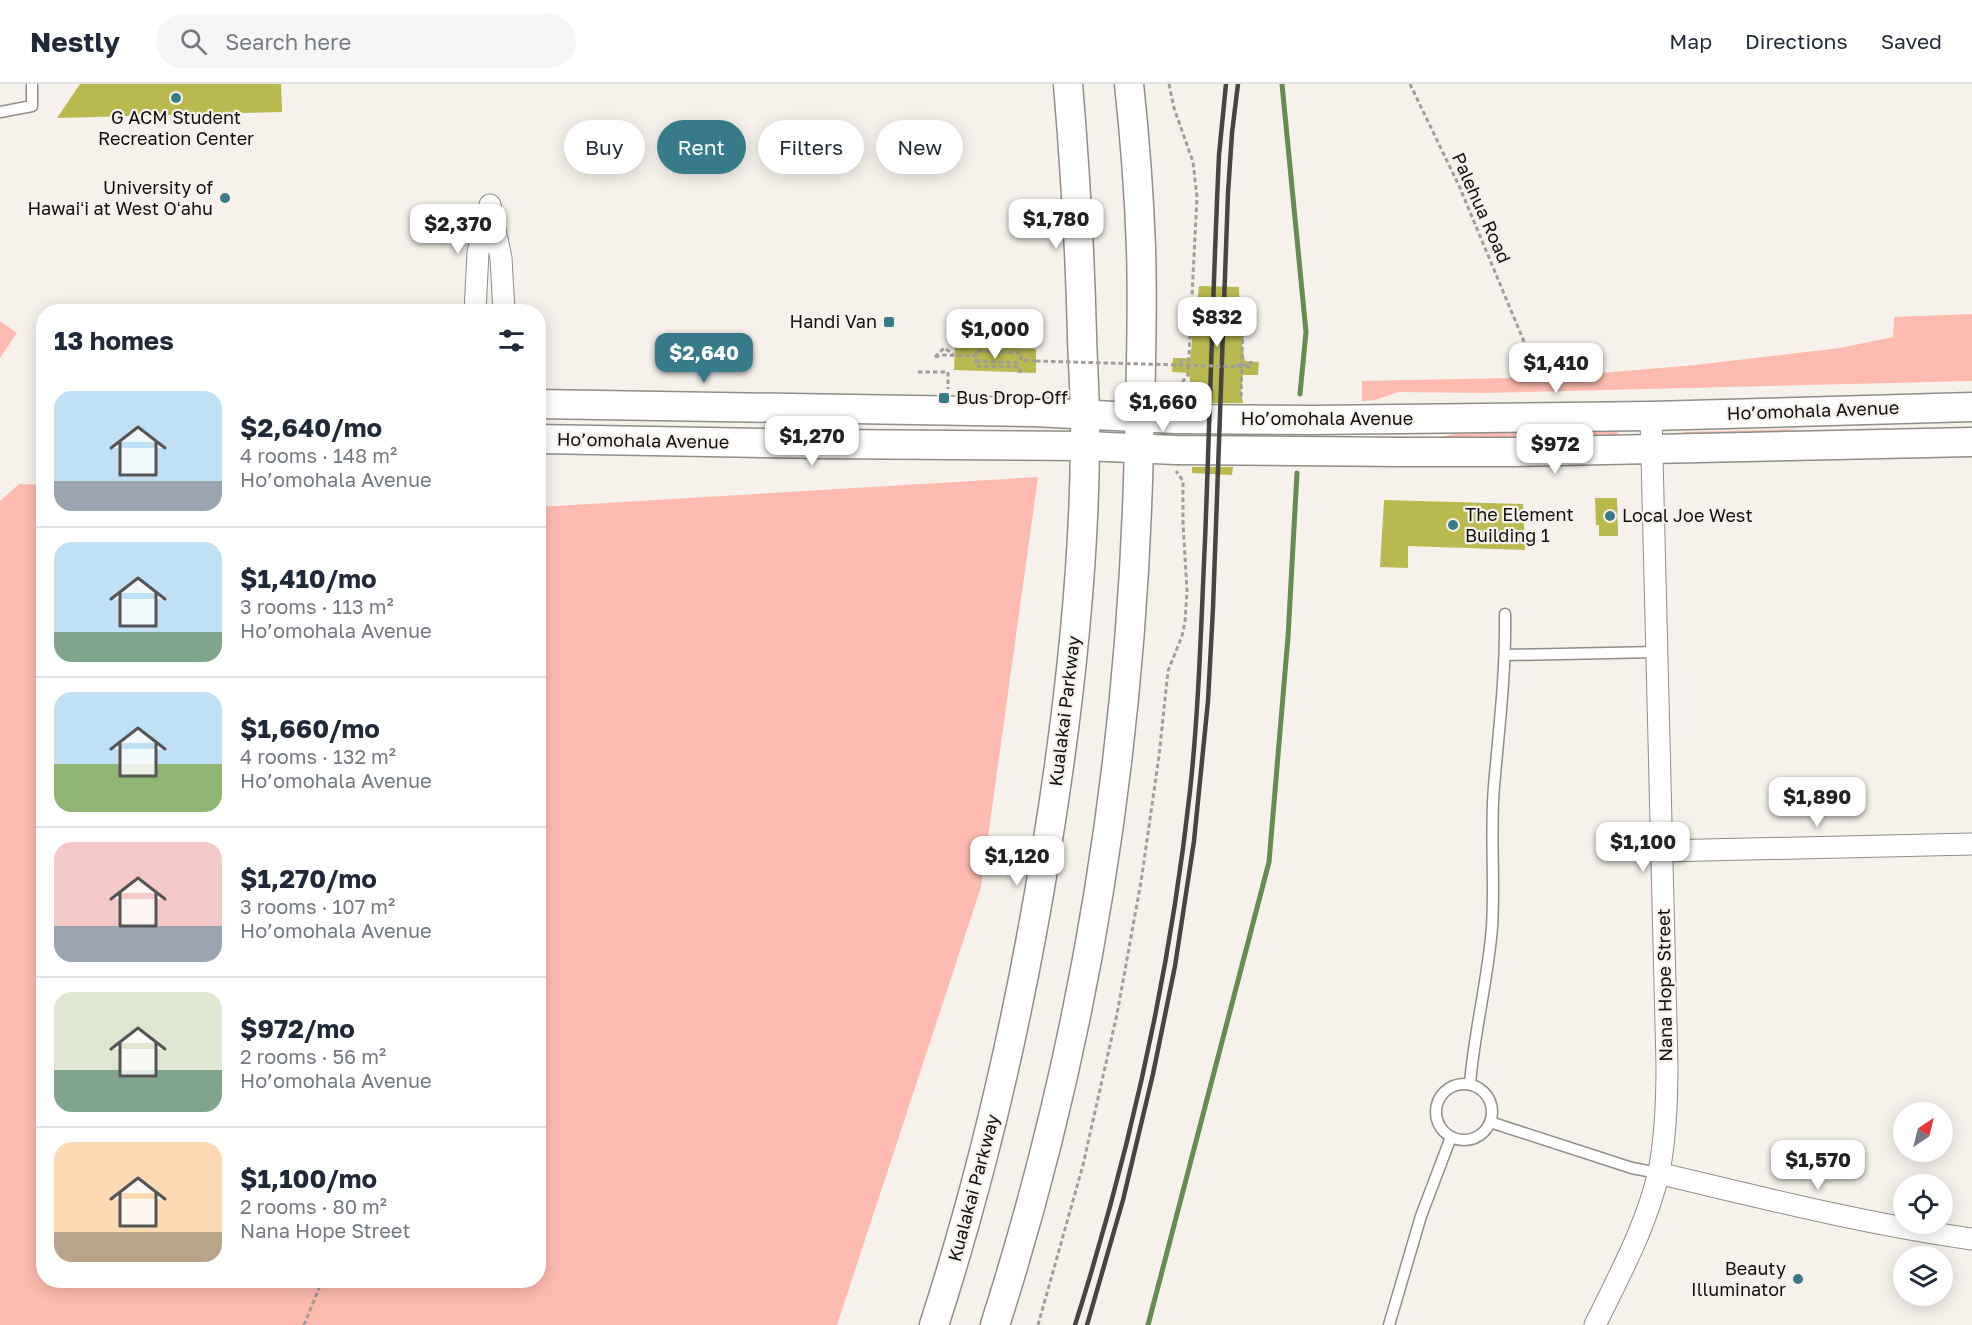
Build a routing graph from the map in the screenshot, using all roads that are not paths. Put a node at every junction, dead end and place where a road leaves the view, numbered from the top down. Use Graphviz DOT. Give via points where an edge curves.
graph roads {
  1 [pos="32,84"];
  2 [pos="1068,84"];
  3 [pos="1130,84"];
  4 [pos="0,112"];
  5 [pos="475,304"];
  6 [pos="504,304"];
  7 [pos="546,392"];
  8 [pos="546,404"];
  9 [pos="580,405"];
  10 [pos="1972,407"];
  11 [pos="1086,414"];
  12 [pos="1650,416"];
  13 [pos="1140,417"];
  14 [pos="546,439"];
  15 [pos="569,440"];
  16 [pos="1972,442"];
  17 [pos="1085,446"];
  18 [pos="546,448"];
  19 [pos="1139,448"];
  20 [pos="1652,450"];
  21 [pos="1505,614"];
  22 [pos="1656,652"];
  23 [pos="1506,655"];
  24 [pos="1972,844"];
  25 [pos="1662,851"];
  26 [pos="1470,1084"];
  27 [pos="1490,1122"];
  28 [pos="1451,1137"];
  29 [pos="1658,1173"];
  30 [pos="1972,1239"];
  31 [pos="933,1325"];
  32 [pos="995,1325"];
  33 [pos="1389,1325"];
  34 [pos="1595,1325"];
  1 -- 4 [label="lane" via="32,106"];
  2 -- 11 [label="main road, Kualakai Parkway"];
  3 -- 13 [label="main road" via="1141,250"];
  5 -- 6 [label="street" via="478,252 490,205 501,258"];
  7 -- 9 [label="main road"];
  8 -- 9 [label="main road, Ho’omohala Avenue"];
  9 -- 11 [label="main road, Ho’omohala Avenue"];
  10 -- 12 [label="main road, Ho’omohala Avenue"];
  11 -- 13 [label="main road, Ho’omohala Avenue"];
  11 -- 17 [label="main road, Kualakai Parkway"];
  12 -- 13 [label="main road, Ho’omohala Avenue" via="1326,420"];
  12 -- 20 [label="street, Nana Hope Street"];
  13 -- 19 [label="main road"];
  14 -- 15 [label="main road, Ho’omohala Avenue"];
  15 -- 17 [label="main road, Ho’omohala Avenue"];
  15 -- 18 [label="main road"];
  16 -- 20 [label="main road, Ho’omohala Avenue"];
  17 -- 19 [label="main road, Ho’omohala Avenue"];
  17 -- 31 [label="main road, Kualakai Parkway" via="1068,710 1038,900 999,1092"];
  19 -- 20 [label="main road, Ho’omohala Avenue"];
  19 -- 32 [label="main road" via="1126,683 1095,919 1052,1121"];
  20 -- 22 [label="street, Nana Hope Street"];
  21 -- 23 [label="lane"];
  22 -- 23 [label="lane"];
  22 -- 25 [label="street, Nana Hope Street"];
  23 -- 26 [label="lane" via="1494,787 1492,927"];
  24 -- 25 [label="street"];
  25 -- 29 [label="street, Nana Hope Street" via="1667,1097"];
  26 -- 27 [label="lane" via="1479,1088 1491,1103"];
  26 -- 28 [label="lane" via="1451,1087 1439,1099 1436,1116"];
  27 -- 28 [label="lane" via="1485,1130 1468,1140"];
  27 -- 29 [label="lane"];
  28 -- 33 [label="lane" via="1421,1216"];
  29 -- 30 [label="street" via="1839,1216"];
  29 -- 34 [label="street, Nana Hope Street" via="1632,1248"];
}
